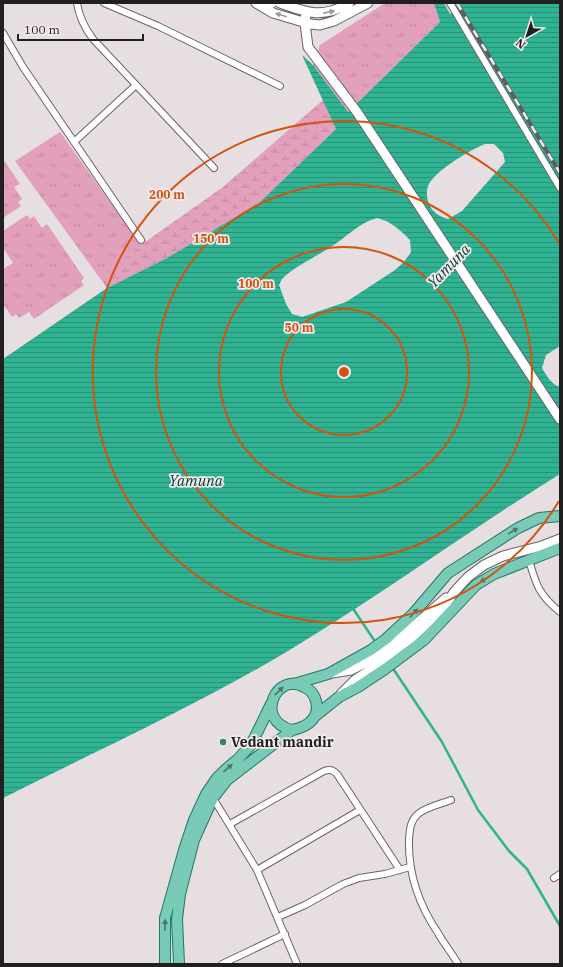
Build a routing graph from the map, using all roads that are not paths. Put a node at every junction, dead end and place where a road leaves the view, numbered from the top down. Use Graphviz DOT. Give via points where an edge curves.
graph roads {
  1 [pos="77,3"];
  2 [pos="104,3"];
  3 [pos="272,3"];
  4 [pos="280,3"];
  5 [pos="368,3"];
  6 [pos="450,3"];
  7 [pos="257,4"];
  8 [pos="348,7"];
  9 [pos="306,12"];
  10 [pos="305,23"];
  11 [pos="3,33"];
  12 [pos="136,85"];
  13 [pos="280,86"];
  14 [pos="74,142"];
  15 [pos="214,168"];
  16 [pos="560,188"];
  17 [pos="141,240"];
  18 [pos="560,419"];
  19 [pos="560,516"];
  20 [pos="560,539"];
  21 [pos="560,548"];
  22 [pos="529,554"];
  23 [pos="560,612"];
  24 [pos="393,650"];
  25 [pos="378,660"];
  26 [pos="294,684"];
  27 [pos="271,704"];
  28 [pos="314,717"];
  29 [pos="292,730"];
  30 [pos="213,798"];
  31 [pos="451,800"];
  32 [pos="360,810"];
  33 [pos="230,824"];
  34 [pos="410,868"];
  35 [pos="257,870"];
  36 [pos="400,870"];
  37 [pos="560,874"];
  38 [pos="554,878"];
  39 [pos="278,917"];
  40 [pos="285,934"];
  41 [pos="164,964"];
  42 [pos="179,964"];
  43 [pos="222,964"];
  44 [pos="297,964"];
  45 [pos="458,964"];
  1 -- 12 [label="street" via="79,16 85,28"];
  2 -- 13 [label="street" via="158,26"];
  3 -- 7 [label="main road"];
  4 -- 9 [label="main road"];
  5 -- 8 [label="main road"];
  6 -- 16 [label="street"];
  10 -- 7 [label="main road, one-way" via="273,13"];
  9 -- 8 [label="main road, one-way" via="318,14"];
  8 -- 10 [label="main road" via="334,21 320,25"];
  9 -- 10 [label="main road"];
  10 -- 18 [label="main road" via="308,47 357,112"];
  11 -- 14 [label="street"];
  12 -- 14 [label="street"];
  12 -- 15 [label="street"];
  14 -- 17 [label="street"];
  24 -- 19 [label="main road, one-way" via="413,614 448,573 518,528 538,518"];
  20 -- 22 [label="main road"];
  21 -- 22 [label="main road"];
  22 -- 23 [label="street" via="536,585 542,596"];
  22 -- 24 [label="main road, one-way" via="476,585 424,640"];
  22 -- 24 [label="main road" via="503,556 484,565 468,577"];
  24 -- 25 [label="main road"];
  24 -- 25 [label="main road"];
  25 -- 26 [label="main road"];
  25 -- 28 [label="main road" via="358,687 339,697"];
  27 -- 26 [label="main road, one-way" via="278,690"];
  26 -- 28 [label="main road" via="302,685 314,695 317,703"];
  27 -- 29 [label="main road" via="273,717 285,728"];
  41 -- 27 [label="main road, one-way" via="165,918 194,820 217,778 248,750"];
  28 -- 29 [label="main road" via="310,724"];
  29 -- 30 [label="main road" via="227,780"];
  30 -- 33 [label="street"];
  30 -- 42 [label="main road" via="194,840 180,894 177,919"];
  31 -- 34 [label="street" via="425,810 412,821"];
  32 -- 33 [label="street" via="337,774 333,770 328,770"];
  32 -- 35 [label="street"];
  32 -- 36 [label="street"];
  33 -- 35 [label="street"];
  34 -- 36 [label="street"];
  34 -- 45 [label="street" via="427,914"];
  35 -- 39 [label="street"];
  36 -- 39 [label="street" via="359,878 343,884"];
  37 -- 38 [label="street"];
  39 -- 40 [label="street"];
  40 -- 43 [label="street"];
  40 -- 44 [label="street"];
}
